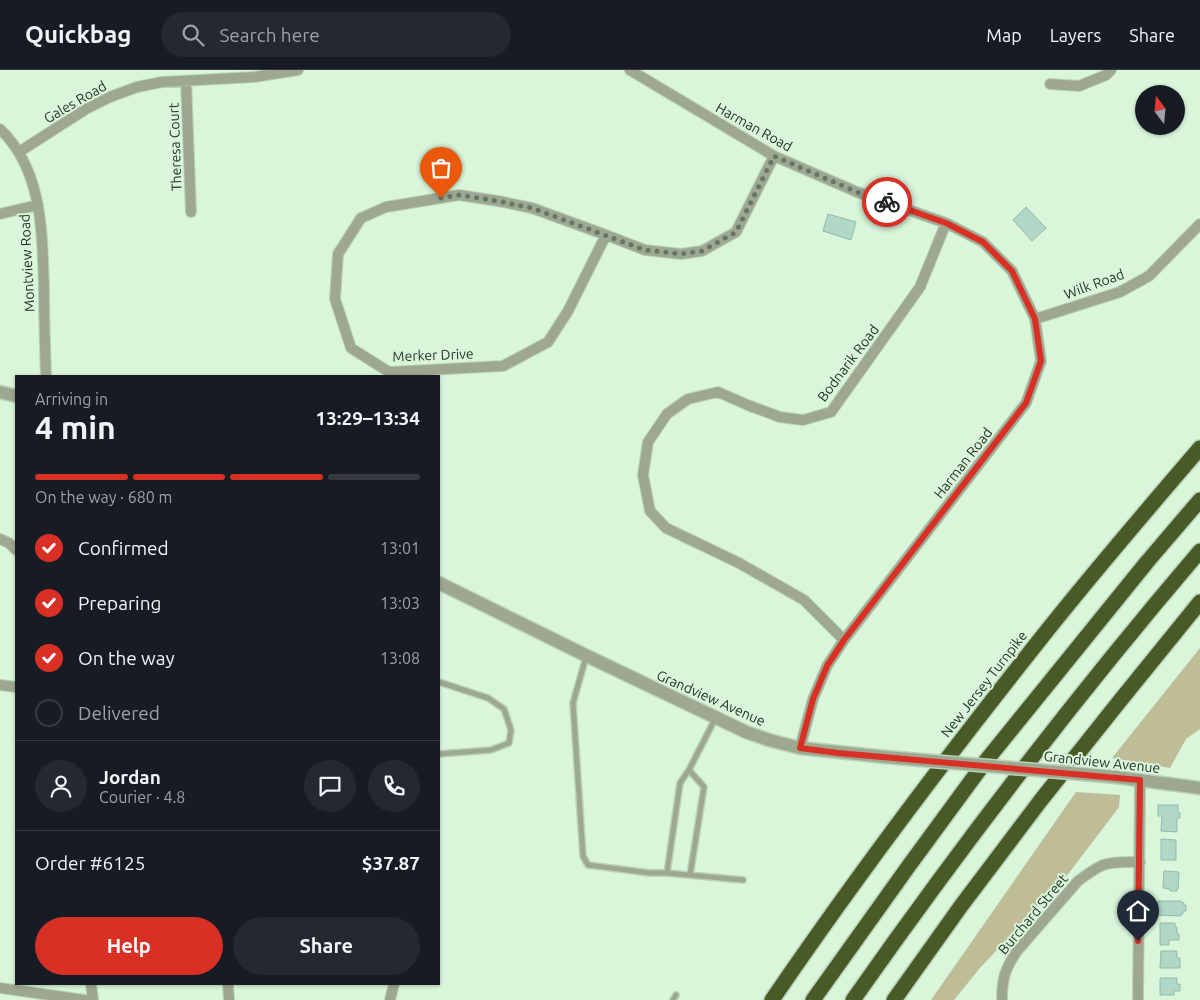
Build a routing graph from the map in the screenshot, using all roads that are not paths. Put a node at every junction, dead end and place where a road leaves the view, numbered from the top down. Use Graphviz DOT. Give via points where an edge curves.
graph roads {
  1 [pos="298,70"];
  2 [pos="1111,70"];
  3 [pos="633,71"];
  4 [pos="186,81"];
  5 [pos="1050,84"];
  6 [pos="0,129"];
  7 [pos="19,152"];
  8 [pos="774,156"];
  9 [pos="38,205"];
  10 [pos="192,212"];
  11 [pos="0,214"];
  12 [pos="946,223"];
  13 [pos="1200,224"];
  14 [pos="606,235"];
  15 [pos="1035,319"];
  16 [pos="46,375"];
  17 [pos="0,392"];
  18 [pos="15,396"];
  19 [pos="1200,448"];
  20 [pos="1200,500"];
  21 [pos="0,539"];
  22 [pos="15,549"];
  23 [pos="1200,551"];
  24 [pos="440,583"];
  25 [pos="1200,602"];
  26 [pos="844,640"];
  27 [pos="586,656"];
  28 [pos="440,682"];
  29 [pos="0,685"];
  30 [pos="15,688"];
  31 [pos="716,719"];
  32 [pos="800,748"];
  33 [pos="440,754"];
  34 [pos="689,770"];
  35 [pos="1140,780"];
  36 [pos="1200,788"];
  37 [pos="1140,862"];
  38 [pos="667,873"];
  39 [pos="690,875"];
  40 [pos="743,880"];
  41 [pos="91,985"];
  42 [pos="228,985"];
  43 [pos="394,985"];
  44 [pos="0,988"];
  45 [pos="85,1000"];
  46 [pos="93,1000"];
  47 [pos="229,1000"];
  48 [pos="390,1000"];
  49 [pos="772,1000"];
  50 [pos="813,1000"];
  51 [pos="853,1000"];
  52 [pos="894,1000"];
  53 [pos="1002,1000"];
  54 [pos="1138,1000"];
  1 -- 4 [label="street, Gales Road" via="254,77"];
  2 -- 5 [label="street" via="1079,86"];
  3 -- 8 [label="street, Harman Road"];
  4 -- 7 [label="street, Gales Road" via="137,87 110,97"];
  4 -- 10 [label="street, Theresa Court"];
  6 -- 7 [label="street, Montview Road"];
  7 -- 9 [label="street, Montview Road" via="34,186"];
  8 -- 12 [label="street, Harman Road" via="857,192"];
  8 -- 14 [label="street, Merker Drive" via="736,232 702,251 681,254 645,250"];
  9 -- 11 [label="street"];
  9 -- 16 [label="street, Montview Road"];
  12 -- 15 [label="street, Harman Road" via="983,242 1012,271"];
  12 -- 26 [label="street, Bodnarik Road" via="920,287 831,412 803,420 780,417 718,392 688,399 667,414 648,442 643,475 650,511 666,528 740,563 804,600"];
  13 -- 15 [label="street, Wilk Road" via="1149,276 1120,292"];
  14 -- 14 [label="street, Merker Drive" via="532,208 459,195 386,207 361,218 338,254 335,290 351,348 389,372 503,366 548,342 568,311"];
  15 -- 26 [label="street, Harman Road" via="1041,361 1026,403"];
  17 -- 18 [label="street"];
  19 -- 49 [label="highway, New Jersey Turnpike" via="958,744 881,845"];
  20 -- 50 [label="highway" via="986,762"];
  21 -- 22 [label="street"];
  23 -- 51 [label="highway" via="1012,782"];
  24 -- 27 [label="street, Grandview Avenue"];
  25 -- 52 [label="highway" via="1041,800"];
  26 -- 32 [label="street, Harman Road" via="827,666 813,699"];
  27 -- 31 [label="street, Grandview Avenue"];
  27 -- 38 [label="lane" via="573,703 583,856 588,866"];
  28 -- 33 [label="lane" via="488,698 504,709 511,730 509,744 491,750"];
  29 -- 30 [label="street"];
  31 -- 32 [label="street, Grandview Avenue" via="769,740"];
  31 -- 34 [label="lane"];
  32 -- 35 [label="street, Grandview Avenue, bridge"];
  34 -- 38 [label="lane" via="680,783"];
  34 -- 39 [label="lane" via="704,787"];
  35 -- 36 [label="street, Grandview Avenue"];
  35 -- 37 [label="street"];
  37 -- 53 [label="street, Burchard Street" via="1104,865 1078,881 1009,963"];
  37 -- 54 [label="street"];
  38 -- 39 [label="lane"];
  39 -- 40 [label="lane"];
  41 -- 46 [label="street"];
  42 -- 47 [label="street"];
  43 -- 48 [label="street"];
  44 -- 45 [label="street"];
}
